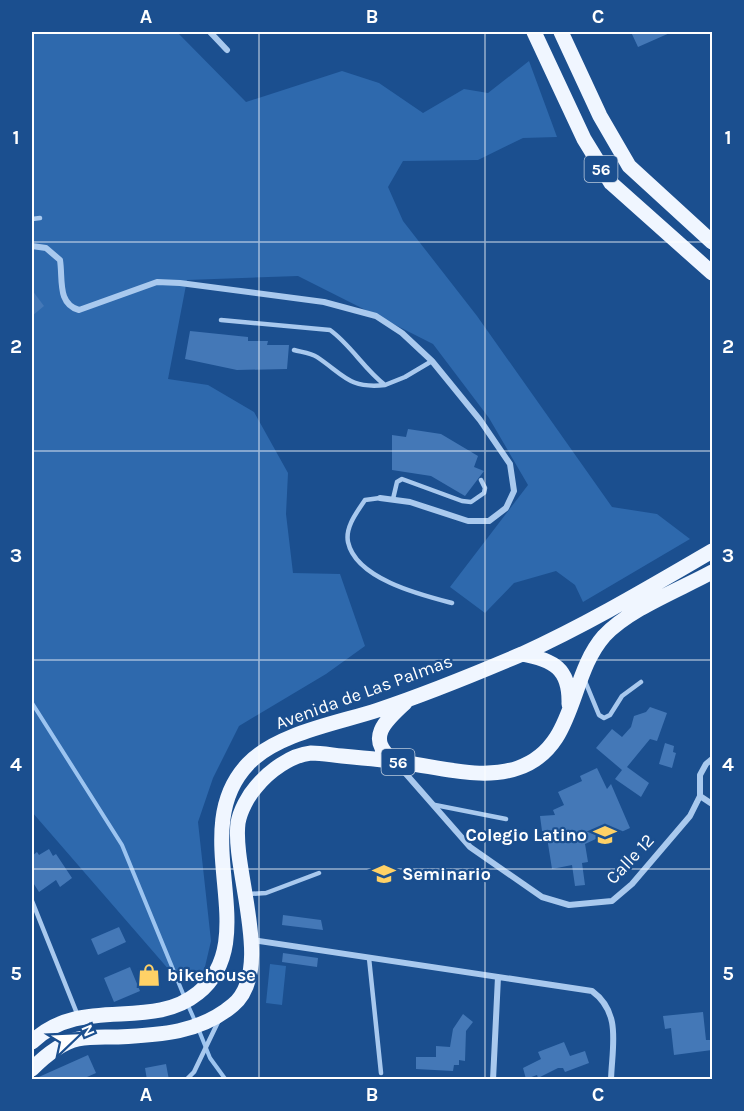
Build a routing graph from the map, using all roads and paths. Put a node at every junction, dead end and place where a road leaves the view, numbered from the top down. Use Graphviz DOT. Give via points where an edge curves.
graph roads {
  1 [pos="210,32"];
  2 [pos="534,32"];
  3 [pos="561,32"];
  4 [pos="227,50"];
  5 [pos="40,218"];
  6 [pos="32,219"];
  7 [pos="712,242"];
  8 [pos="32,246"];
  9 [pos="712,273"];
  10 [pos="221,320"];
  11 [pos="294,350"];
  12 [pos="432,361"];
  13 [pos="385,385"];
  14 [pos="481,480"];
  15 [pos="380,498"];
  16 [pos="393,499"];
  17 [pos="712,551"];
  18 [pos="712,572"];
  19 [pos="452,603"];
  20 [pos="522,654"];
  21 [pos="582,673"];
  22 [pos="641,682"];
  23 [pos="409,699"];
  24 [pos="568,716"];
  25 [pos="712,759"];
  26 [pos="394,761"];
  27 [pos="700,796"];
  28 [pos="712,804"];
  29 [pos="435,805"];
  30 [pos="506,819"];
  31 [pos="319,873"];
  32 [pos="244,894"];
  33 [pos="32,901"];
  34 [pos="251,939"];
  35 [pos="369,958"];
  36 [pos="498,977"];
  37 [pos="78,1016"];
  38 [pos="215,1018"];
  39 [pos="32,1042"];
  40 [pos="32,1069"];
  41 [pos="381,1073"];
  42 [pos="186,1080"];
  43 [pos="493,1080"];
  44 [pos="611,1080"];
  1 -- 4 [label="street"];
  2 -- 9 [label="main road, 56" via="584,140 611,183"];
  3 -- 7 [label="main road, 56" via="600,116 629,166"];
  5 -- 6 [label="lane"];
  8 -- 12 [label="street" via="46,248 60,260 64,299 72,308 96,306 157,282 324,302 376,316 402,333"];
  10 -- 13 [label="lane" via="330,330"];
  11 -- 13 [label="lane" via="316,356 336,374 365,387"];
  12 -- 13 [label="lane"];
  12 -- 16 [label="street" via="510,464 514,491 506,508 489,521 468,521"];
  14 -- 16 [label="lane" via="484,493 471,502 402,479 397,482"];
  15 -- 16 [label="street"];
  15 -- 19 [label="lane" via="365,500 354,515 348,541 352,551 379,577 407,591"];
  17 -- 20 [label="main road, Avenida de Las Palmas" via="634,597"];
  18 -- 21 [label="main road, 56" via="616,626 596,646"];
  20 -- 23 [label="main road, Avenida de Las Palmas"];
  20 -- 24 [label="main road" via="557,665 569,696"];
  21 -- 22 [label="lane" via="604,718 622,696"];
  21 -- 24 [label="main road, 56"];
  23 -- 26 [label="main road" via="380,731 384,753"];
  23 -- 37 [label="main road, Avenida de Las Palmas" via="294,736 248,764 224,811 221,862 227,943 218,969 198,993 170,1007"];
  24 -- 26 [label="main road, 56" via="559,734 538,758 506,771 472,772"];
  25 -- 27 [label="street, Calle 12" via="700,775"];
  26 -- 29 [label="street, Calle 12"];
  26 -- 32 [label="main road, 56" via="311,753 271,772 247,800 238,824"];
  27 -- 28 [label="street"];
  27 -- 29 [label="street, Calle 12" via="690,816 632,884 612,901 569,905 542,897 470,847"];
  29 -- 30 [label="lane"];
  31 -- 32 [label="lane" via="266,893"];
  32 -- 34 [label="main road, 56"];
  33 -- 37 [label="lane"];
  34 -- 35 [label="street"];
  34 -- 38 [label="main road, 56" via="245,989 236,1003"];
  35 -- 36 [label="street"];
  35 -- 41 [label="lane"];
  36 -- 43 [label="street"];
  36 -- 44 [label="street" via="592,991 605,1001 614,1023"];
  37 -- 39 [label="main road, Avenida de Las Palmas" via="49,1027"];
  38 -- 40 [label="main road, 56" via="170,1034 75,1039"];
  38 -- 42 [label="lane" via="194,1072"];
}
